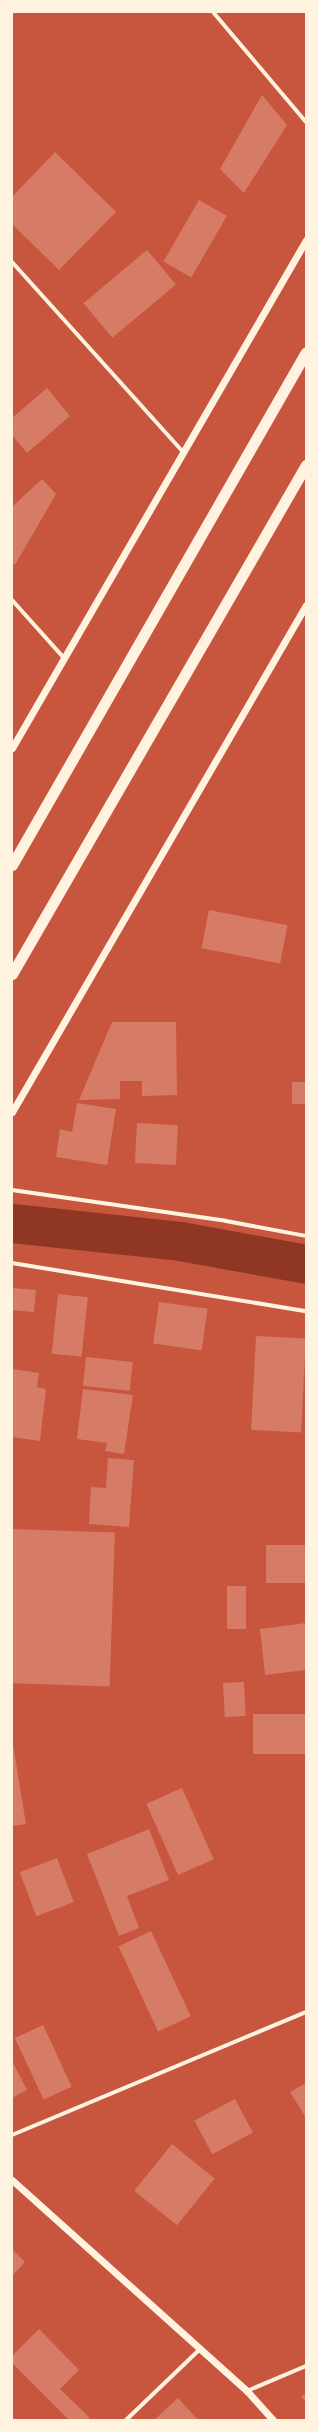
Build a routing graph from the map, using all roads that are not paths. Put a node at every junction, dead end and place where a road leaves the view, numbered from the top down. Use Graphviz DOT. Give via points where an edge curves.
graph roads {
  1 [pos="214,12"];
  2 [pos="306,122"];
  3 [pos="306,240"];
  4 [pos="12,262"];
  5 [pos="306,352"];
  6 [pos="183,452"];
  7 [pos="306,465"];
  8 [pos="12,600"];
  9 [pos="306,605"];
  10 [pos="64,658"];
  11 [pos="12,748"];
  12 [pos="12,865"];
  13 [pos="12,974"];
  14 [pos="12,1112"];
  15 [pos="12,1190"];
  16 [pos="306,1236"];
  17 [pos="12,1263"];
  18 [pos="306,1311"];
  19 [pos="306,2012"];
  20 [pos="12,2135"];
  21 [pos="12,2180"];
  22 [pos="200,2349"];
  23 [pos="306,2366"];
  24 [pos="247,2391"];
  25 [pos="126,2420"];
  26 [pos="273,2420"];
  1 -- 2 [label="street"];
  3 -- 6 [label="street"];
  4 -- 6 [label="street"];
  5 -- 12 [label="highway"];
  6 -- 10 [label="street"];
  7 -- 13 [label="highway"];
  8 -- 10 [label="street"];
  9 -- 14 [label="street"];
  10 -- 11 [label="street"];
  15 -- 16 [label="street" via="226,1221"];
  17 -- 18 [label="street"];
  19 -- 20 [label="street"];
  21 -- 22 [label="street"];
  22 -- 24 [label="street"];
  22 -- 25 [label="street"];
  23 -- 24 [label="street"];
  24 -- 26 [label="street"];
}
